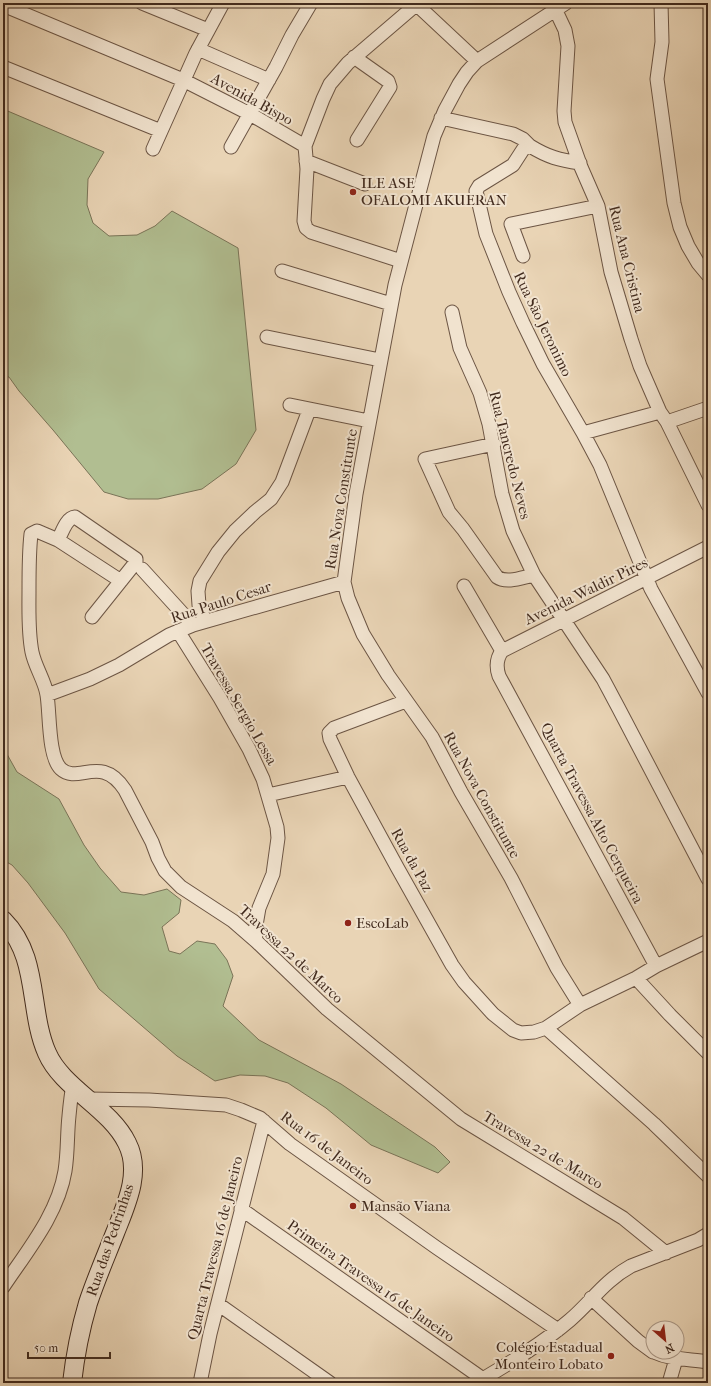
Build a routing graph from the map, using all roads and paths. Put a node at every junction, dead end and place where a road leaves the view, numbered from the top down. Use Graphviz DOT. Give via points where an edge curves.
graph roads {
  1 [pos="142,3"];
  2 [pos="223,3"];
  3 [pos="311,3"];
  4 [pos="417,3"];
  5 [pos="661,3"];
  6 [pos="3,5"];
  7 [pos="561,7"];
  8 [pos="208,30"];
  9 [pos="198,49"];
  10 [pos="354,57"];
  11 [pos="477,61"];
  12 [pos="3,66"];
  13 [pos="183,80"];
  14 [pos="269,80"];
  15 [pos="250,114"];
  16 [pos="441,118"];
  17 [pos="162,131"];
  18 [pos="357,140"];
  19 [pos="305,146"];
  20 [pos="530,146"];
  21 [pos="231,147"];
  22 [pos="153,149"];
  23 [pos="306,161"];
  24 [pos="580,163"];
  25 [pos="365,184"];
  26 [pos="598,206"];
  27 [pos="523,256"];
  28 [pos="401,261"];
  29 [pos="282,271"];
  30 [pos="708,275"];
  31 [pos="391,304"];
  32 [pos="452,312"];
  33 [pos="267,337"];
  34 [pos="380,360"];
  35 [pos="290,405"];
  36 [pos="708,408"];
  37 [pos="309,410"];
  38 [pos="663,417"];
  39 [pos="369,421"];
  40 [pos="583,433"];
  41 [pos="494,444"];
  42 [pos="708,505"];
  43 [pos="58,540"];
  44 [pos="708,547"];
  45 [pos="139,565"];
  46 [pos="534,575"];
  47 [pos="647,579"];
  48 [pos="121,581"];
  49 [pos="344,582"];
  50 [pos="464,586"];
  51 [pos="92,617"];
  52 [pos="564,619"];
  53 [pos="199,623"];
  54 [pos="178,631"];
  55 [pos="502,651"];
  56 [pos="708,693"];
  57 [pos="47,695"];
  58 [pos="406,701"];
  59 [pos="348,777"];
  60 [pos="268,795"];
  61 [pos="708,879"];
  62 [pos="3,920"];
  63 [pos="708,940"];
  64 [pos="256,941"];
  65 [pos="656,966"];
  66 [pos="636,978"];
  67 [pos="580,1005"];
  68 [pos="546,1028"];
  69 [pos="708,1053"];
  70 [pos="73,1085"];
  71 [pos="88,1099"];
  72 [pos="264,1121"];
  73 [pos="708,1176"];
  74 [pos="241,1209"];
  75 [pos="708,1234"];
  76 [pos="666,1253"];
  77 [pos="3,1287"];
  78 [pos="591,1298"];
  79 [pos="218,1304"];
  80 [pos="558,1330"];
  81 [pos="645,1346"];
  82 [pos="676,1360"];
  83 [pos="685,1360"];
  84 [pos="708,1362"];
  85 [pos="480,1381"];
  86 [pos="72,1383"];
  87 [pos="200,1383"];
  88 [pos="330,1383"];
  89 [pos="669,1383"];
  1 -- 8 [label="street"];
  2 -- 8 [label="street"];
  3 -- 14 [label="street"];
  4 -- 10 [label="street"];
  4 -- 11 [label="street"];
  5 -- 30 [label="street" via="662,42 657,79 673,195 684,236 693,255"];
  6 -- 13 [label="street, Avenida Bispo"];
  7 -- 11 [label="street, Rua Nova Constitunte"];
  7 -- 24 [label="street, Rua Ana Cristina" via="568,46 564,111"];
  8 -- 9 [label="street"];
  9 -- 13 [label="street"];
  9 -- 14 [label="street"];
  10 -- 18 [label="street" via="390,84"];
  10 -- 19 [label="street" via="330,84"];
  11 -- 16 [label="street, Rua Nova Constitunte" via="459,84"];
  12 -- 17 [label="street"];
  13 -- 15 [label="street, Avenida Bispo"];
  13 -- 17 [label="street"];
  14 -- 15 [label="street"];
  15 -- 19 [label="street, Avenida Bispo"];
  15 -- 21 [label="street"];
  16 -- 20 [label="street" via="513,134"];
  16 -- 28 [label="street, Rua Nova Constitunte"];
  17 -- 22 [label="street"];
  19 -- 23 [label="street"];
  20 -- 24 [label="street" via="556,159"];
  20 -- 40 [label="street, Rua São Jeronimo" via="524,148 513,165 482,183 476,191 486,234 509,292 543,364"];
  23 -- 25 [label="street"];
  23 -- 28 [label="street" via="306,228 310,232"];
  24 -- 26 [label="street, Rua Ana Cristina"];
  26 -- 27 [label="street" via="511,224"];
  26 -- 38 [label="street, Rua Ana Cristina" via="611,272 630,339"];
  28 -- 31 [label="street, Rua Nova Constitunte"];
  29 -- 31 [label="street"];
  31 -- 34 [label="street, Rua Nova Constitunte"];
  32 -- 41 [label="street, Rua Tancredo Neves" via="460,348 484,406"];
  33 -- 34 [label="street"];
  34 -- 39 [label="street, Rua Nova Constitunte"];
  35 -- 37 [label="street"];
  36 -- 38 [label="street"];
  37 -- 39 [label="street"];
  37 -- 53 [label="street" via="282,482 271,499 235,531 200,581"];
  38 -- 40 [label="street"];
  38 -- 42 [label="street, Rua Ana Cristina"];
  39 -- 49 [label="street, Rua Nova Constitunte"];
  40 -- 47 [label="street, Rua São Jeronimo" via="600,465"];
  41 -- 46 [label="street, Rua Tancredo Neves" via="508,520"];
  41 -- 46 [label="street" via="425,459 449,512 497,577 506,580"];
  43 -- 45 [label="street" via="69,520 75,517 134,557"];
  43 -- 48 [label="street"];
  43 -- 57 [label="street, Travessa 22 de Marco" via="37,531 31,534 29,555 31,646"];
  44 -- 47 [label="street, Avenida Waldir Pires"];
  45 -- 48 [label="street"];
  45 -- 53 [label="street"];
  46 -- 52 [label="street, Rua Tancredo Neves"];
  47 -- 52 [label="street, Avenida Waldir Pires"];
  47 -- 56 [label="street, Rua São Jeronimo"];
  48 -- 51 [label="street"];
  49 -- 53 [label="street, Rua Paulo Cesar"];
  49 -- 58 [label="street, Rua Nova Constitunte" via="363,634"];
  50 -- 55 [label="street"];
  52 -- 55 [label="street, Avenida Waldir Pires"];
  52 -- 61 [label="street, Rua Tancredo Neves" via="603,679"];
  53 -- 54 [label="street, Rua Paulo Cesar"];
  54 -- 57 [label="street, Rua Paulo Cesar" via="119,665"];
  54 -- 60 [label="street, Travessa Sergio Lessa" via="249,749"];
  55 -- 65 [label="street, Quarta Travessa Alto Cerqueira" via="497,659 500,676"];
  57 -- 64 [label="street, Travessa 22 de Marco" via="52,743 60,768 69,774 95,770 104,772 121,783 165,871 181,887 222,913"];
  58 -- 59 [label="street, Rua da Paz" via="331,730 330,739"];
  58 -- 67 [label="street, Rua Nova Constitunte" via="432,738 511,878 557,968"];
  59 -- 60 [label="street"];
  59 -- 68 [label="street, Rua da Paz" via="452,965 464,982 493,1014 513,1030 521,1033"];
  60 -- 64 [label="street, Travessa Sergio Lessa" via="278,838 273,874 257,914"];
  62 -- 70 [label="main road, Rua das Pedrinhas" via="15,935 28,963 47,1054 56,1068"];
  63 -- 65 [label="street"];
  64 -- 76 [label="street, Travessa 22 de Marco" via="327,1009 461,1119 623,1218"];
  65 -- 66 [label="street"];
  66 -- 67 [label="street"];
  66 -- 69 [label="street"];
  67 -- 68 [label="street"];
  68 -- 73 [label="street"];
  70 -- 71 [label="main road, Rua das Pedrinhas"];
  70 -- 77 [label="street" via="68,1148 59,1194 35,1240"];
  71 -- 72 [label="street, Rua 16 de Janeiro" via="226,1105"];
  71 -- 86 [label="main road, Rua das Pedrinhas" via="118,1128 128,1144 133,1159 133,1173 127,1202 89,1302 77,1347"];
  72 -- 74 [label="street, Quarta Travessa 16 de Janeiro"];
  72 -- 80 [label="street, Rua 16 de Janeiro" via="290,1144"];
  74 -- 79 [label="street, Quarta Travessa 16 de Janeiro"];
  74 -- 85 [label="street, Primeira Travessa 16 de Janeiro"];
  75 -- 76 [label="street"];
  76 -- 78 [label="street" via="622,1271"];
  78 -- 80 [label="street"];
  78 -- 81 [label="street"];
  79 -- 87 [label="street, Quarta Travessa 16 de Janeiro"];
  79 -- 88 [label="street"];
  80 -- 85 [label="street"];
  82 -- 89 [label="street"];
  83 -- 84 [label="street"];
}
